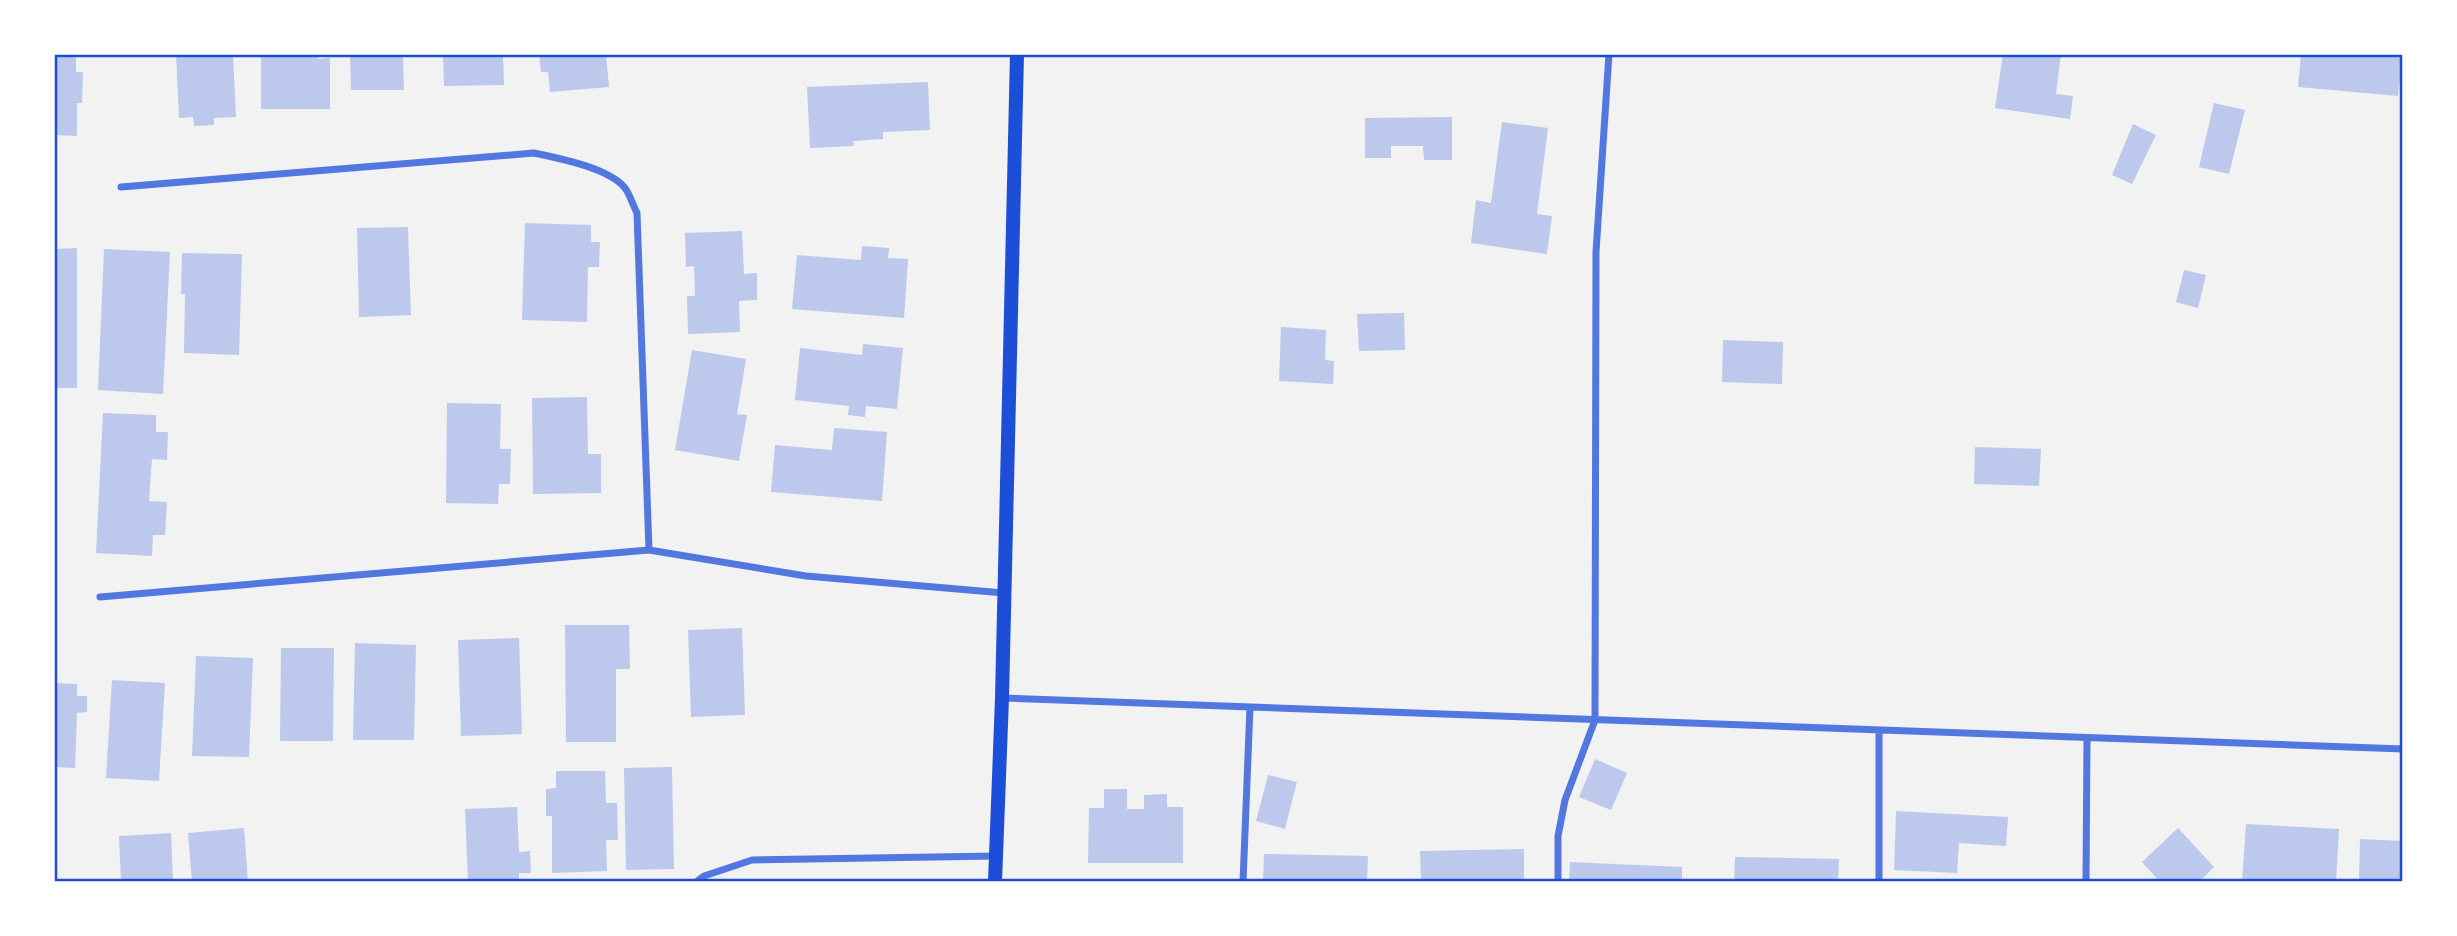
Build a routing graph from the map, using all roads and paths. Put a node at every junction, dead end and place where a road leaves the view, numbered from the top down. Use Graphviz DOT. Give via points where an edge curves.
graph roads {
  1 [pos="1017,54"];
  2 [pos="1609,54"];
  3 [pos="121,187"];
  4 [pos="649,550"];
  5 [pos="1003,593"];
  6 [pos="100,597"];
  7 [pos="1002,698"];
  8 [pos="1250,708"];
  9 [pos="1595,720"];
  10 [pos="1879,730"];
  11 [pos="2087,738"];
  12 [pos="2403,750"];
  13 [pos="996,856"];
  14 [pos="696,882"];
  15 [pos="995,882"];
  16 [pos="1243,882"];
  17 [pos="1558,882"];
  18 [pos="1879,882"];
  19 [pos="2086,882"];
  1 -- 5 [label="main road"];
  2 -- 9 [label="street" via="1596,252"];
  3 -- 4 [label="street" via="534,153 599,171 624,187 637,213"];
  4 -- 5 [label="street" via="806,576"];
  4 -- 6 [label="street"];
  5 -- 7 [label="main road"];
  7 -- 8 [label="street"];
  7 -- 13 [label="main road"];
  8 -- 9 [label="street"];
  8 -- 16 [label="street"];
  9 -- 10 [label="street"];
  9 -- 17 [label="street" via="1565,800 1558,836"];
  10 -- 11 [label="street"];
  10 -- 18 [label="street"];
  11 -- 12 [label="street"];
  11 -- 19 [label="street"];
  13 -- 14 [label="street" via="751,860"];
  13 -- 15 [label="main road"];
}
